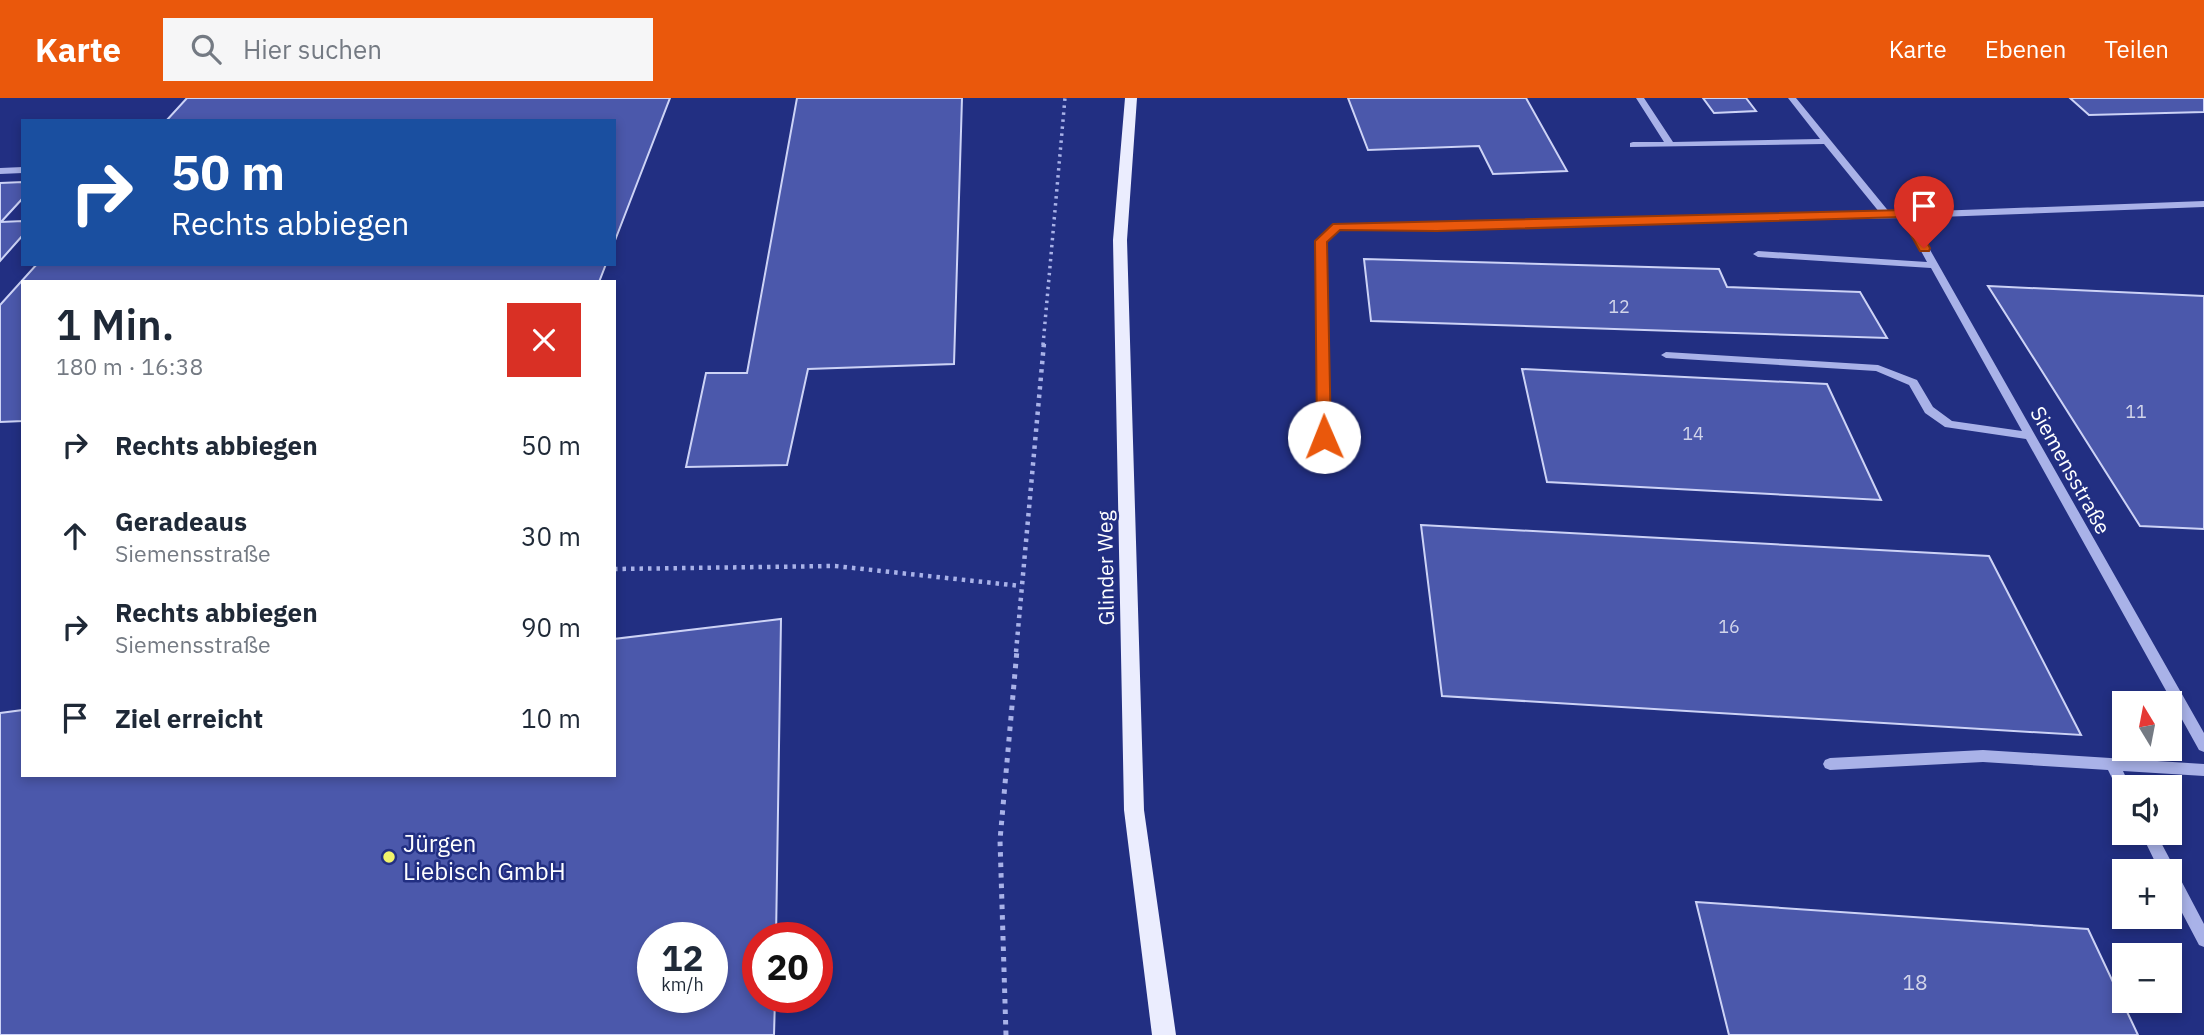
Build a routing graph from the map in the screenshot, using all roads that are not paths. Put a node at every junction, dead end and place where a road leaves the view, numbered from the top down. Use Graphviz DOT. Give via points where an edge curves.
graph roads {
  1 [pos="1131,98"];
  2 [pos="1640,98"];
  3 [pos="1791,98"];
  4 [pos="1826,141"];
  5 [pos="1670,144"];
  6 [pos="1633,145"];
  7 [pos="21,170"];
  8 [pos="0,171"];
  9 [pos="2204,204"];
  10 [pos="1905,214"];
  11 [pos="1887,216"];
  12 [pos="1758,254"];
  13 [pos="1934,265"];
  14 [pos="1666,355"];
  15 [pos="2030,436"];
  16 [pos="1324,437"];
  17 [pos="2204,746"];
  18 [pos="1830,764"];
  19 [pos="2112,764"];
  20 [pos="2204,770"];
  21 [pos="2118,775"];
  22 [pos="2182,898"];
  23 [pos="2204,940"];
  24 [pos="1164,1035"];
  1 -- 24 [label="main road, Glinder Weg" via="1120,240 1134,810"];
  2 -- 5 [label="street"];
  3 -- 4 [label="street"];
  4 -- 5 [label="street"];
  4 -- 11 [label="street"];
  5 -- 6 [label="street"];
  7 -- 8 [label="street"];
  9 -- 10 [label="street"];
  10 -- 11 [label="street"];
  10 -- 13 [label="street, Siemensstraße"];
  11 -- 16 [label="street" via="1337,226 1321,241"];
  12 -- 13 [label="street"];
  13 -- 15 [label="street, Siemensstraße"];
  14 -- 15 [label="street" via="1878,368 1913,383 1929,410 1949,424"];
  15 -- 17 [label="street, Siemensstraße"];
  18 -- 19 [label="street" via="1983,756"];
  19 -- 20 [label="street"];
  19 -- 21 [label="street"];
  22 -- 23 [label="street"];
}
